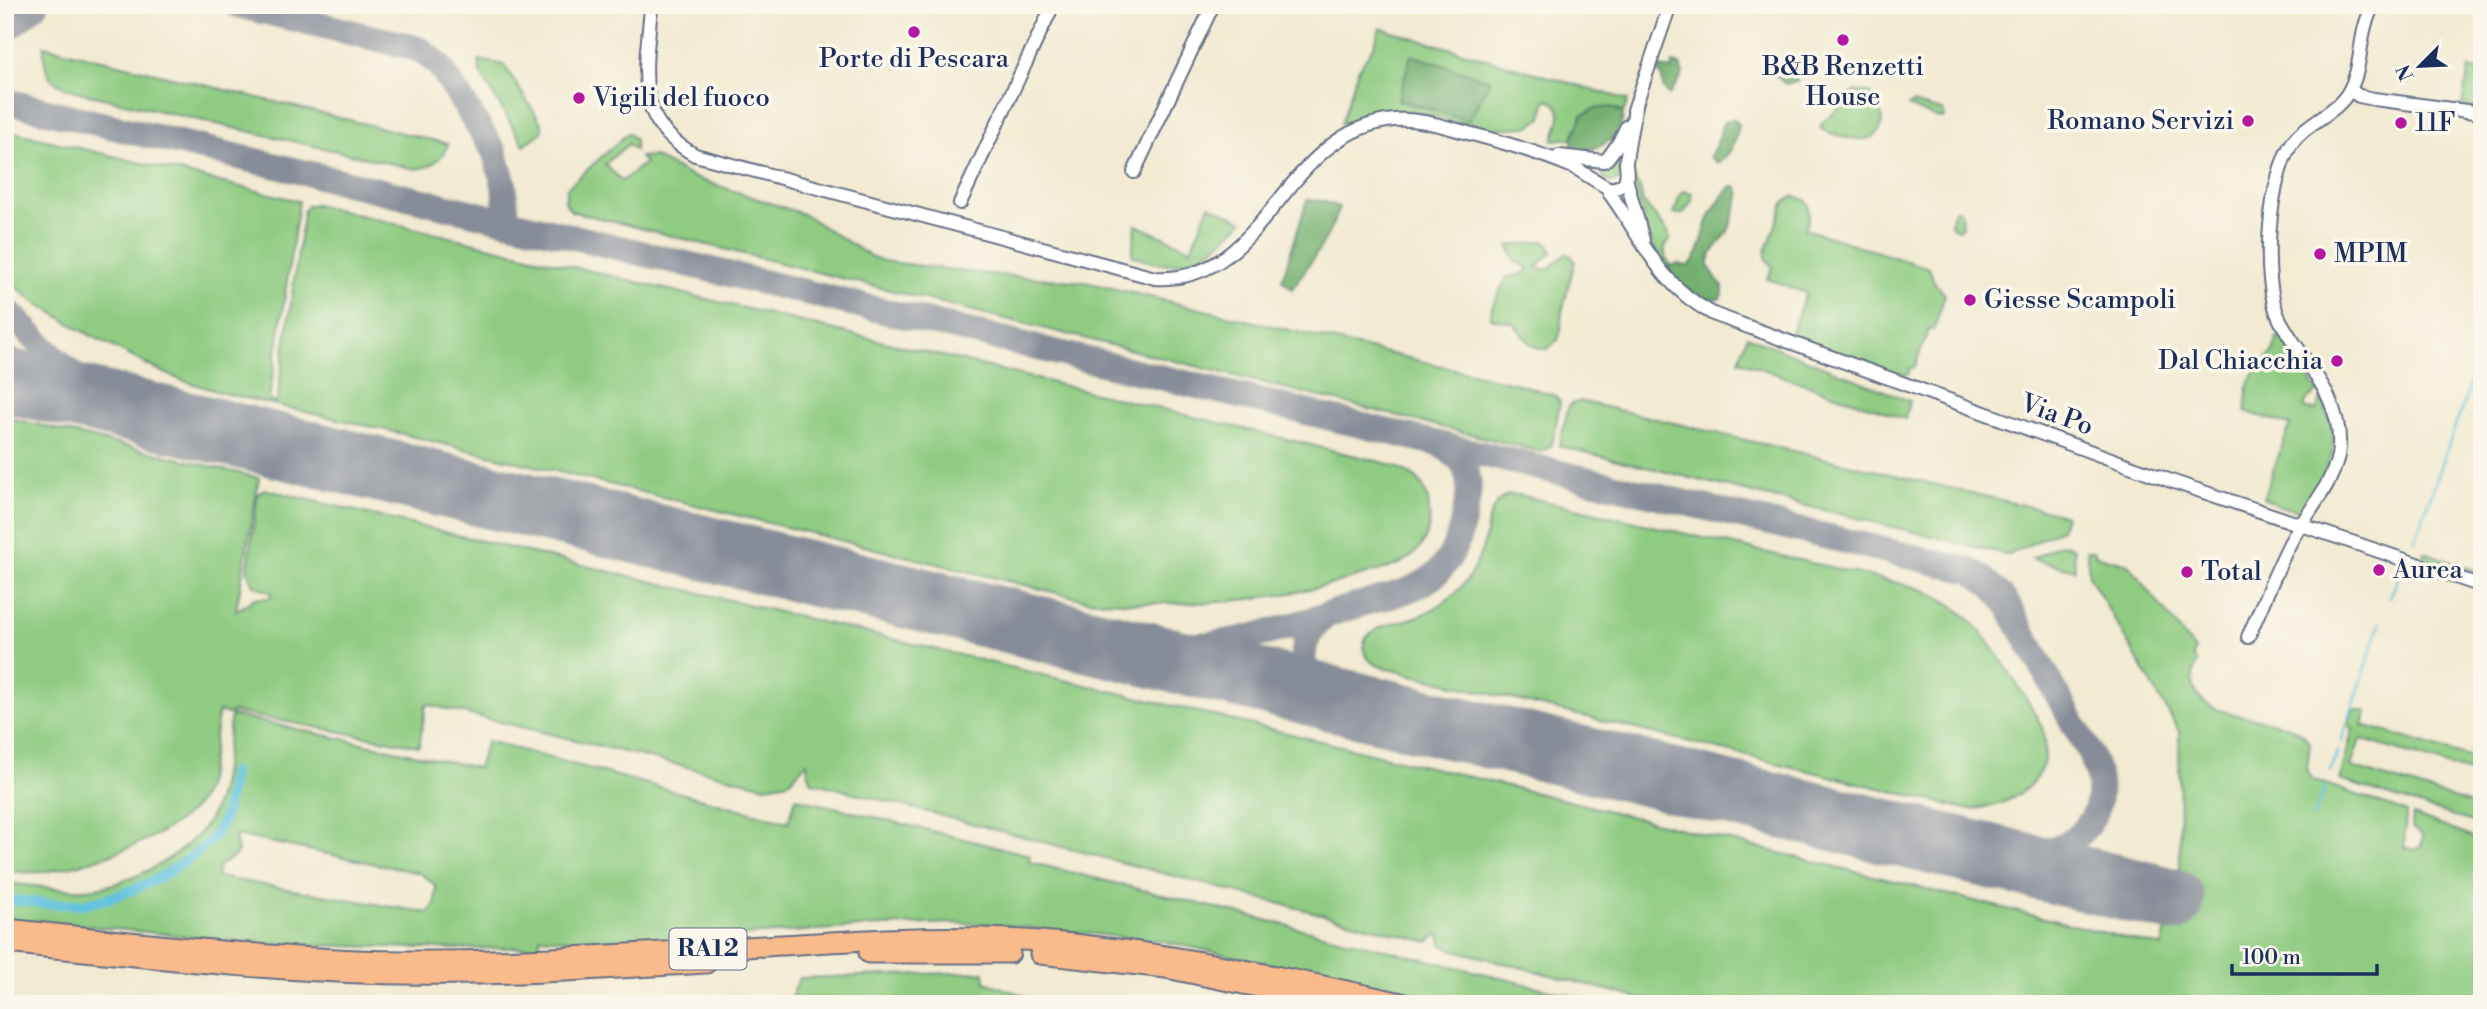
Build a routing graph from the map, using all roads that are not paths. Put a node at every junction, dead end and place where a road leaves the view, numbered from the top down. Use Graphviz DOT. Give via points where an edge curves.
graph roads {
  1 [pos="1053,5"];
  2 [pos="1213,5"];
  3 [pos="1670,5"];
  4 [pos="2374,5"];
  5 [pos="651,7"];
  6 [pos="2350,90"];
  7 [pos="1636,105"];
  8 [pos="2482,113"];
  9 [pos="1542,154"];
  10 [pos="1606,160"];
  11 [pos="1135,172"];
  12 [pos="1626,173"];
  13 [pos="1603,184"];
  14 [pos="960,203"];
  15 [pos="1644,244"];
  16 [pos="2301,524"];
  17 [pos="2482,586"];
  18 [pos="2248,637"];
  19 [pos="5,929"];
  20 [pos="5,943"];
  21 [pos="1341,1004"];
  22 [pos="1406,1004"];
  1 -- 14 [label="street"];
  2 -- 11 [label="street"];
  3 -- 7 [label="street"];
  4 -- 6 [label="street" via="2363,29"];
  5 -- 9 [label="street" via="646,96 656,121 685,149 716,163 1155,278 1206,270 1232,252 1317,155 1342,136 1369,125 1428,122"];
  6 -- 8 [label="street" via="2374,99"];
  6 -- 16 [label="street" via="2298,137 2286,156 2275,195 2269,246 2270,287 2277,313 2323,385 2339,428 2336,466"];
  7 -- 10 [label="street"];
  7 -- 12 [label="street"];
  9 -- 10 [label="street"];
  9 -- 13 [label="street"];
  10 -- 12 [label="street" via="1616,159"];
  10 -- 13 [label="street" via="1598,167"];
  12 -- 13 [label="street" via="1621,185"];
  12 -- 15 [label="street, Via Po"];
  13 -- 15 [label="street, Via Po"];
  15 -- 16 [label="street, Via Po" via="1670,283 1713,314"];
  16 -- 17 [label="street, Via Po"];
  16 -- 18 [label="street"];
  19 -- 22 [label="highway, RA12" via="279,955 400,961 556,958 907,939 1032,941 1200,960"];
  20 -- 21 [label="highway, RA12" via="283,970 406,974 996,952 1166,968"];
}
